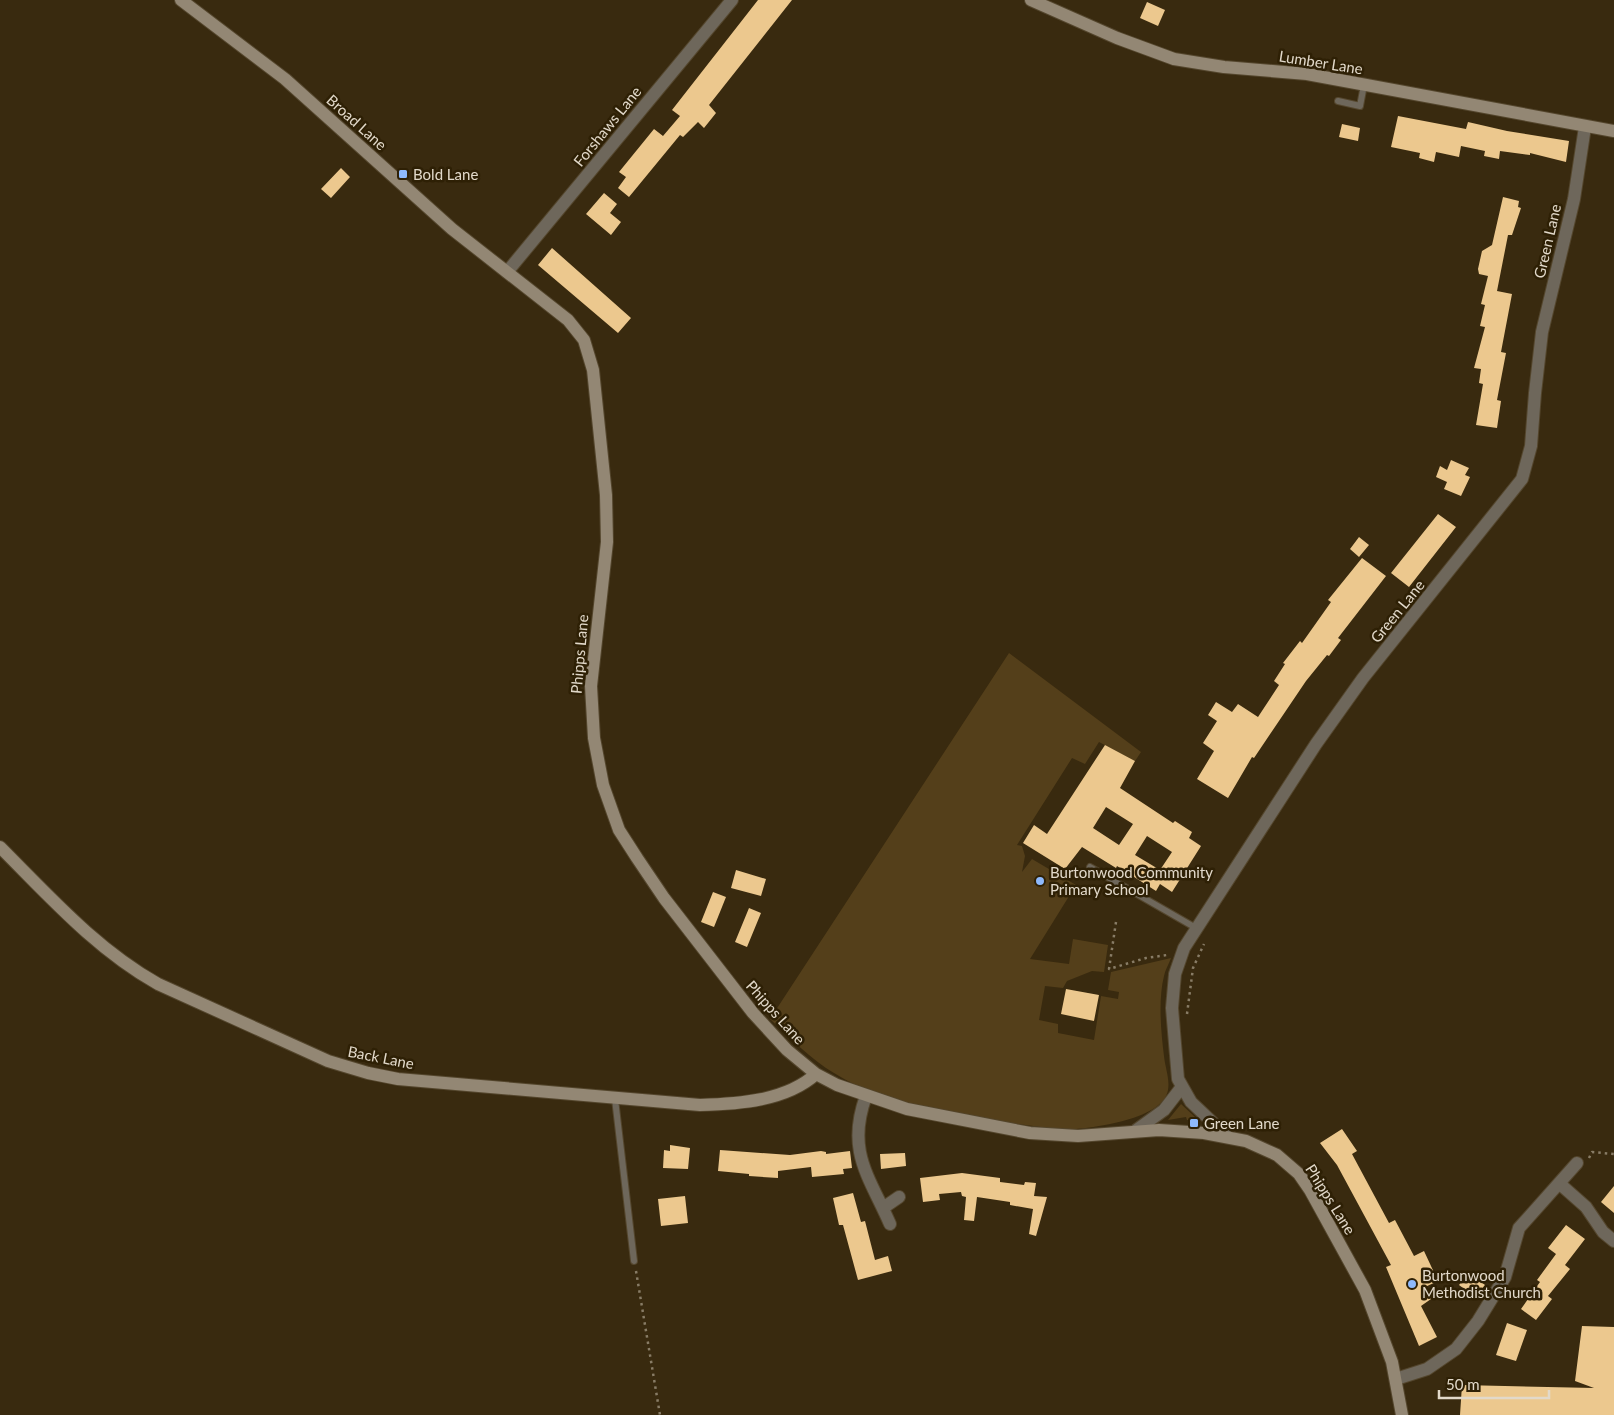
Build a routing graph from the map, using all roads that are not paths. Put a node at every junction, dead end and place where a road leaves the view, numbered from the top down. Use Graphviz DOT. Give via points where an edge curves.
graph roads {
  1 [pos="181,0"];
  2 [pos="732,0"];
  3 [pos="1031,0"];
  4 [pos="1364,85"];
  5 [pos="1338,101"];
  6 [pos="1586,127"];
  7 [pos="1614,131"];
  8 [pos="507,272"];
  9 [pos="0,848"];
  10 [pos="1090,867"];
  11 [pos="1196,928"];
  12 [pos="816,1074"];
  13 [pos="1181,1088"];
  14 [pos="866,1096"];
  15 [pos="615,1099"];
  16 [pos="1135,1131"];
  17 [pos="1227,1136"];
  18 [pos="1582,1163"];
  19 [pos="1560,1184"];
  20 [pos="899,1197"];
  21 [pos="883,1208"];
  22 [pos="890,1224"];
  23 [pos="1614,1241"];
  24 [pos="634,1261"];
  25 [pos="1396,1379"];
  26 [pos="1402,1415"];
  1 -- 8 [label="street, Broad Lane" via="285,79 452,229"];
  2 -- 8 [label="street, Forshaws Lane"];
  3 -- 4 [label="street, Lumber Lane" via="1174,59 1307,74"];
  4 -- 5 [label="lane" via="1360,106"];
  4 -- 6 [label="street, Lumber Lane"];
  6 -- 7 [label="street, Lumber Lane"];
  6 -- 11 [label="street, Green Lane" via="1574,199 1542,332 1532,446 1522,479 1363,678"];
  8 -- 12 [label="street, Phipps Lane" via="568,320 584,340 593,370 606,496 607,542 590,686 594,738 603,785 619,830 664,898 726,979 786,1050"];
  9 -- 15 [label="street, Back Lane" via="83,931 136,972 328,1061 398,1079"];
  10 -- 11 [label="lane"];
  11 -- 13 [label="street, Green Lane" via="1179,962 1173,992 1176,1068"];
  12 -- 14 [label="street, Phipps Lane"];
  12 -- 15 [label="street, Back Lane" via="793,1089 745,1102 700,1105"];
  13 -- 16 [label="street" via="1164,1110"];
  13 -- 17 [label="street, Green Lane"];
  14 -- 16 [label="street, Phipps Lane" via="907,1109 1030,1133 1078,1136"];
  14 -- 21 [label="street" via="858,1126 862,1162 866,1177"];
  15 -- 24 [label="lane"];
  16 -- 17 [label="street, Phipps Lane" via="1182,1131"];
  17 -- 25 [label="street, Phipps Lane" via="1258,1145 1277,1155 1310,1190 1365,1290"];
  18 -- 19 [label="street"];
  19 -- 23 [label="street" via="1586,1207 1603,1232"];
  19 -- 25 [label="street" via="1519,1228 1505,1277 1456,1349 1427,1370"];
  20 -- 21 [label="street"];
  21 -- 22 [label="street"];
  25 -- 26 [label="street, Phipps Lane"];
}
